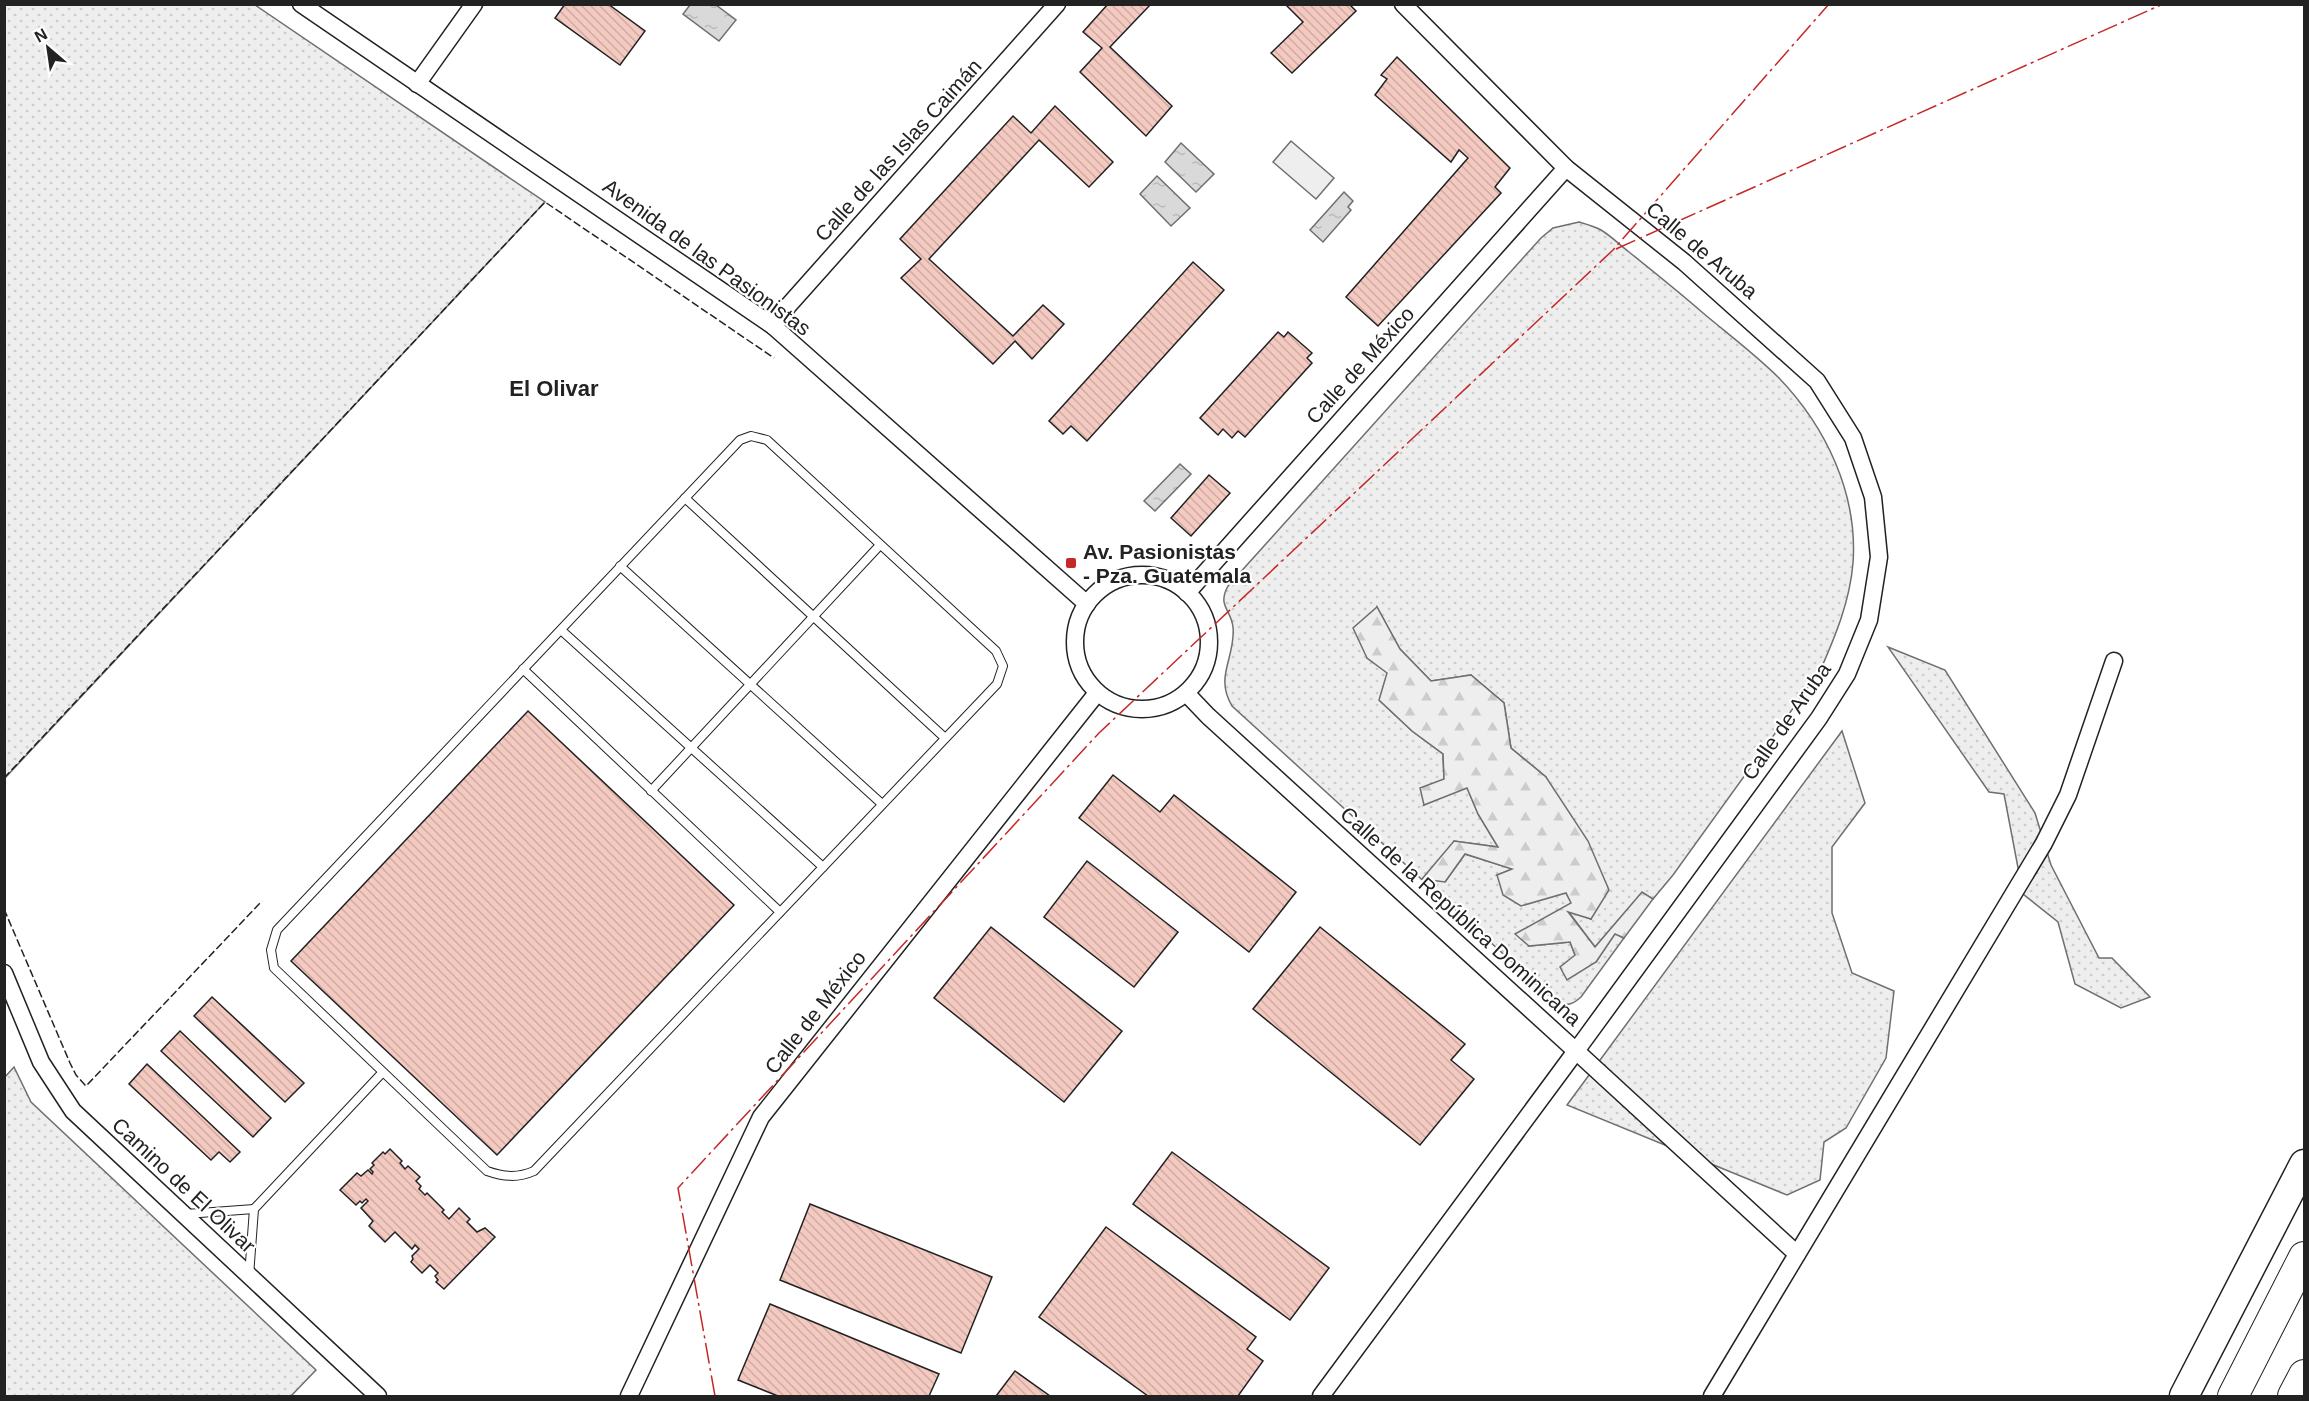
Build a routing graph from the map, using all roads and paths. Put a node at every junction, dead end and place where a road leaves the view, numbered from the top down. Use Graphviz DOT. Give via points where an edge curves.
graph roads {
  1 [pos="302,4"];
  2 [pos="474,4"];
  3 [pos="1057,4"];
  4 [pos="1402,4"];
  5 [pos="417,84"];
  6 [pos="1566,168"];
  7 [pos="773,326"];
  8 [pos="685,498"];
  9 [pos="880,544"];
  10 [pos="620,567"];
  11 [pos="1187,592"];
  12 [pos="1087,604"];
  13 [pos="813,616"];
  14 [pos="561,630"];
  15 [pos="2114,661"];
  16 [pos="523,669"];
  17 [pos="750,685"];
  18 [pos="1097,693"];
  19 [pos="1186,693"];
  20 [pos="945,738"];
  21 [pos="691,748"];
  22 [pos="651,791"];
  23 [pos="882,804"];
  24 [pos="823,867"];
  25 [pos="780,912"];
  26 [pos="4,973"];
  27 [pos="1576,1051"];
  28 [pos="382,1073"];
  29 [pos="2300,1171"];
  30 [pos="254,1209"];
  31 [pos="183,1214"];
  32 [pos="1797,1254"];
  33 [pos="2304,1257"];
  34 [pos="249,1276"];
  35 [pos="2304,1375"];
  36 [pos="378,1396"];
  37 [pos="629,1396"];
  38 [pos="1321,1396"];
  39 [pos="1712,1396"];
  40 [pos="2184,1396"];
  41 [pos="2233,1396"];
  42 [pos="2293,1396"];
  1 -- 5 [label="street, Avenida de las Pasionistas"];
  2 -- 5 [label="street"];
  3 -- 7 [label="street, Calle de las Islas Caimán"];
  4 -- 6 [label="street, Calle de Aruba"];
  5 -- 7 [label="street, Avenida de las Pasionistas"];
  6 -- 11 [label="street, Calle de México"];
  6 -- 27 [label="street, Calle de Aruba" via="1684,262 1817,381 1852,438 1873,497 1879,557 1869,620 1847,674"];
  7 -- 12 [label="street, Avenida de las Pasionistas"];
  8 -- 9 [label="lane" via="740,440 751,436 767,440"];
  8 -- 10 [label="lane"];
  8 -- 13 [label="lane"];
  9 -- 13 [label="lane"];
  9 -- 20 [label="lane" via="996,651 1003,666 997,684"];
  10 -- 14 [label="lane"];
  10 -- 17 [label="lane"];
  11 -- 12 [label="street" via="1168,580 1146,575 1123,578 1103,588"];
  11 -- 19 [label="street" via="1201,610 1208,632 1208,654 1200,675"];
  12 -- 18 [label="street" via="1074,641 1084,678"];
  13 -- 17 [label="lane"];
  13 -- 20 [label="lane"];
  14 -- 16 [label="lane"];
  14 -- 21 [label="lane"];
  15 -- 32 [label="street" via="2068,795 2044,843"];
  16 -- 22 [label="lane"];
  16 -- 28 [label="lane" via="278,930 271,950 274,968"];
  17 -- 21 [label="lane"];
  17 -- 23 [label="lane"];
  18 -- 19 [label="street" via="1113,704 1132,709 1151,709"];
  18 -- 37 [label="street, Calle de México" via="761,1117"];
  19 -- 27 [label="street, Calle de la República Dominicana"];
  20 -- 23 [label="lane"];
  21 -- 22 [label="lane"];
  21 -- 24 [label="lane"];
  22 -- 25 [label="lane"];
  23 -- 24 [label="lane"];
  24 -- 25 [label="lane"];
  25 -- 28 [label="lane" via="534,1171 521,1177 487,1171"];
  26 -- 31 [label="street, Camino de El Olivar" via="41,1062 73,1111"];
  27 -- 32 [label="street"];
  27 -- 38 [label="street, Calle de la República Dominicana"];
  28 -- 30 [label="lane"];
  29 -- 40 [label="highway"];
  30 -- 31 [label="lane"];
  30 -- 34 [label="lane"];
  31 -- 34 [label="street, Camino de El Olivar"];
  32 -- 39 [label="street"];
  33 -- 41 [label="highway"];
  34 -- 36 [label="street, Camino de El Olivar"];
  35 -- 42 [label="highway"];
}
